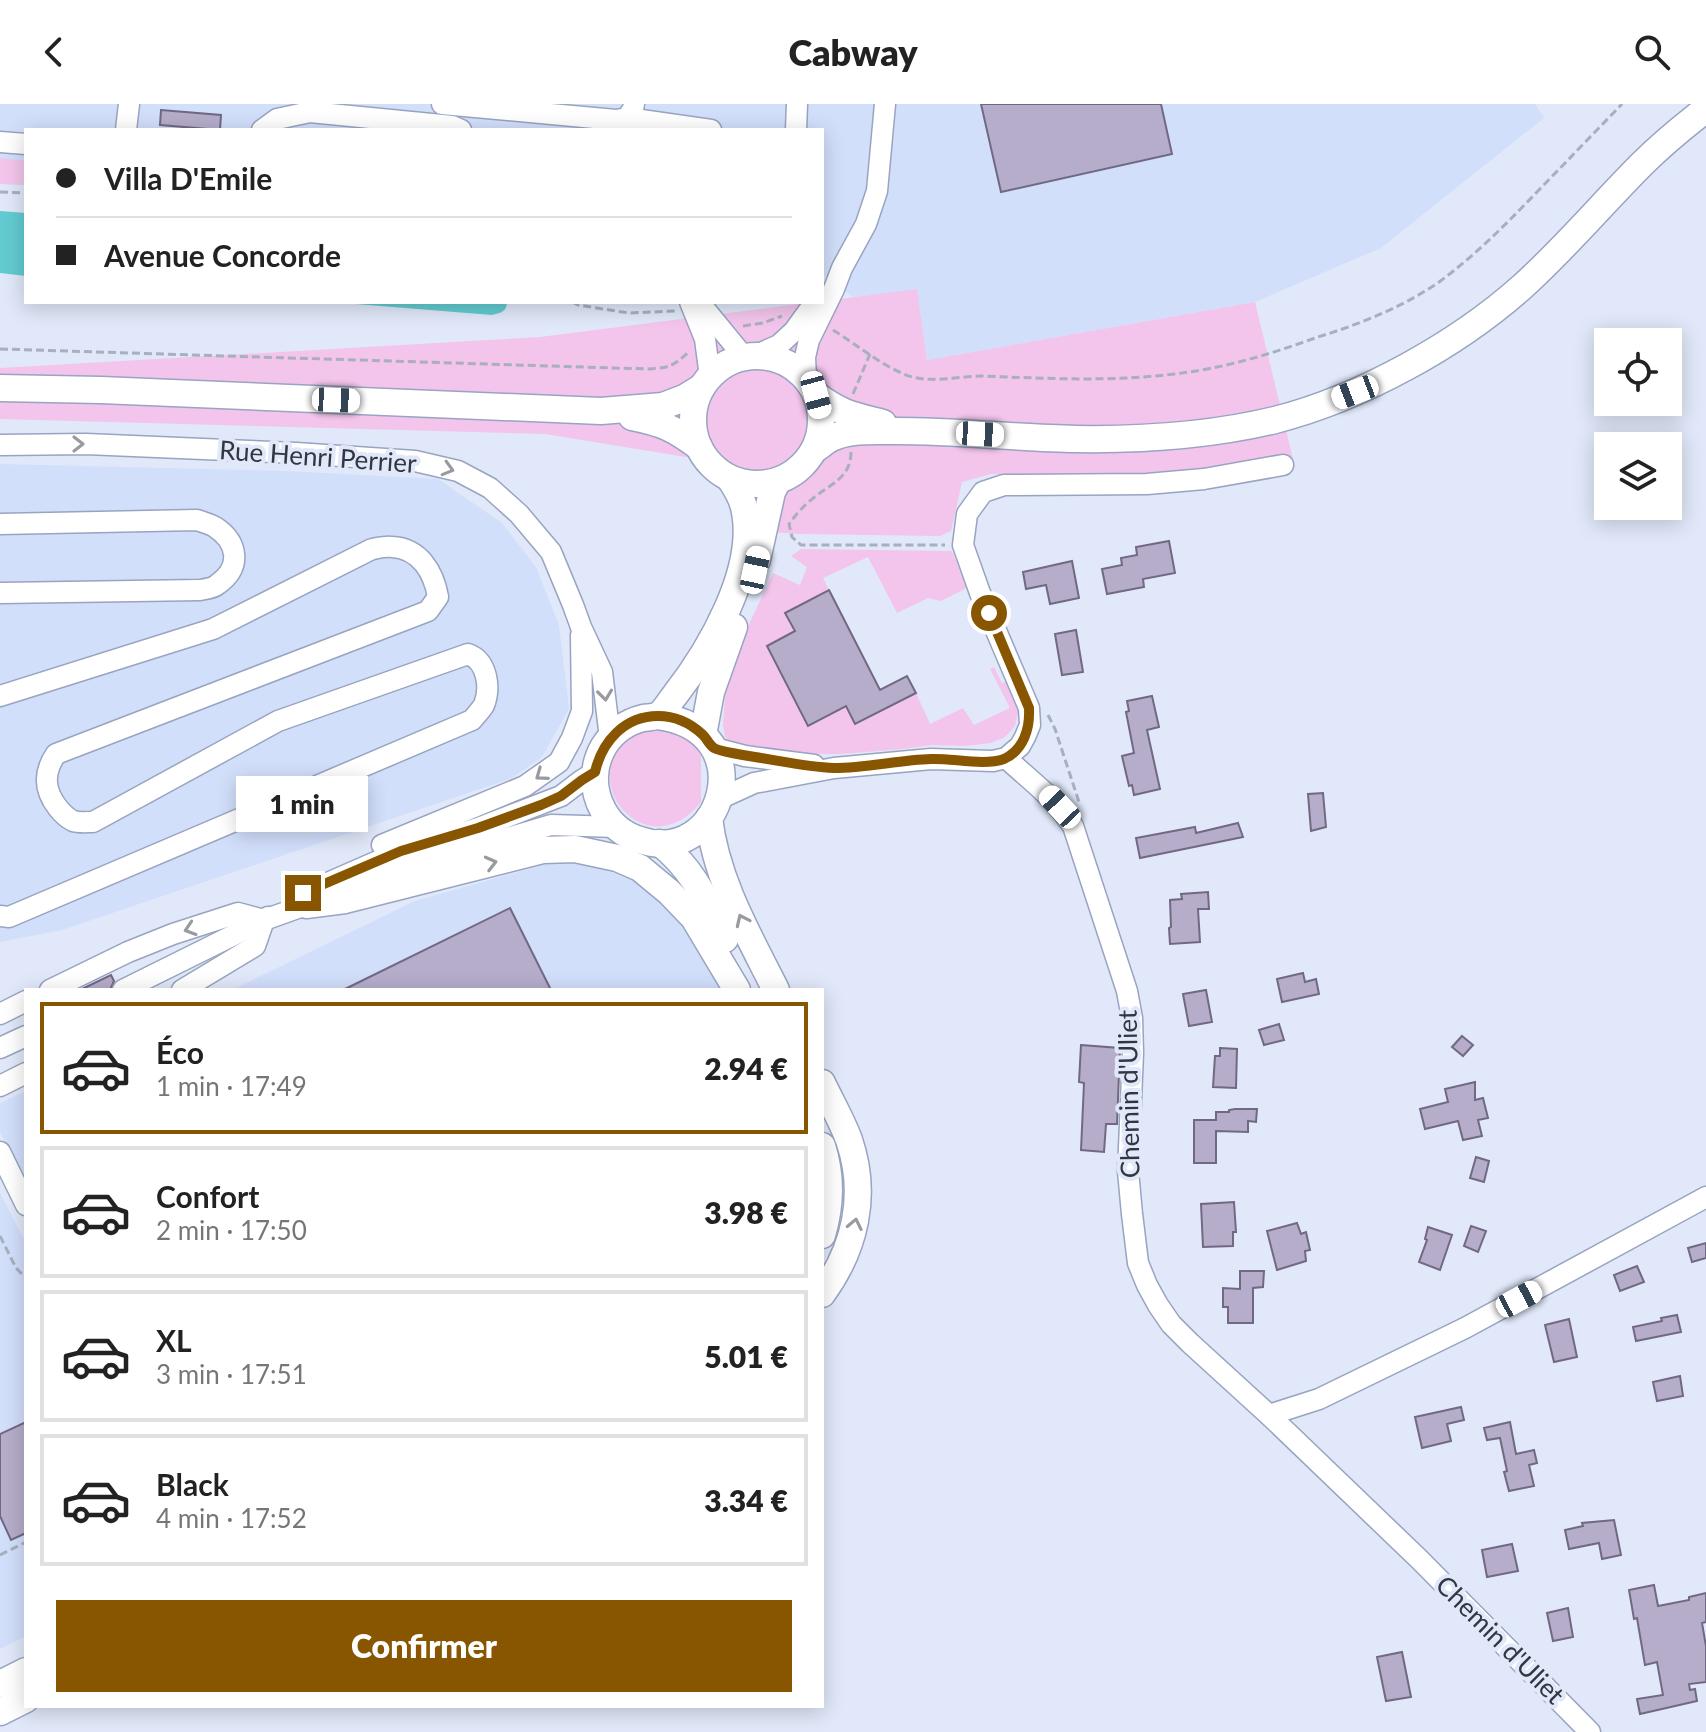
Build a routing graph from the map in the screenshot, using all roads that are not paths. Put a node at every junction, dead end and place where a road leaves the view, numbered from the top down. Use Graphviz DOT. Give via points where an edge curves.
graph roads {
  1 [pos="129,104"];
  2 [pos="442,104"];
  3 [pos="797,104"];
  4 [pos="885,104"];
  5 [pos="1706,109"];
  6 [pos="630,111"];
  7 [pos="126,128"];
  8 [pos="265,128"];
  9 [pos="456,128"];
  10 [pos="702,128"];
  11 [pos="796,128"];
  12 [pos="0,142"];
  13 [pos="24,144"];
  14 [pos="842,268"];
  15 [pos="824,289"];
  16 [pos="693,304"];
  17 [pos="694,304"];
  18 [pos="814,304"];
  19 [pos="749,357"];
  20 [pos="706,382"];
  21 [pos="811,387"];
  22 [pos="0,388"];
  23 [pos="601,411"];
  24 [pos="917,431"];
  25 [pos="0,445"];
  26 [pos="699,447"];
  27 [pos="814,450"];
  28 [pos="1283,465"];
  29 [pos="730,479"];
  30 [pos="777,482"];
  31 [pos="0,524"];
  32 [pos="0,593"];
  33 [pos="581,627"];
  34 [pos="0,696"];
  35 [pos="658,716"];
  36 [pos="610,738"];
  37 [pos="709,742"];
  38 [pos="1006,758"];
  39 [pos="834,768"];
  40 [pos="595,772"];
  41 [pos="714,808"];
  42 [pos="617,827"];
  43 [pos="660,843"];
  44 [pos="304,899"];
  45 [pos="0,916"];
  46 [pos="264,920"];
  47 [pos="131,986"];
  48 [pos="54,988"];
  49 [pos="185,988"];
  50 [pos="736,988"];
  51 [pos="747,988"];
  52 [pos="775,988"];
  53 [pos="24,1002"];
  54 [pos="0,1014"];
  55 [pos="24,1037"];
  56 [pos="0,1048"];
  57 [pos="24,1074"];
  58 [pos="0,1086"];
  59 [pos="824,1087"];
  60 [pos="0,1152"];
  61 [pos="824,1153"];
  62 [pos="1706,1197"];
  63 [pos="24,1201"];
  64 [pos="824,1229"];
  65 [pos="824,1291"];
  66 [pos="1269,1415"];
  67 [pos="24,1672"];
  68 [pos="0,1684"];
  69 [pos="24,1700"];
  70 [pos="0,1712"];
  71 [pos="1590,1732"];
  1 -- 7 [label="street"];
  2 -- 6 [label="street" via="616,120"];
  3 -- 11 [label="street"];
  4 -- 14 [label="street" via="877,191"];
  5 -- 24 [label="main road" via="1483,320 1355,392 1277,419 1180,436 1075,439"];
  6 -- 10 [label="street"];
  8 -- 9 [label="street" via="277,119 310,112"];
  12 -- 13 [label="street"];
  14 -- 15 [label="street"];
  14 -- 21 [label="street" via="809,340 805,357"];
  16 -- 20 [label="street" via="705,339"];
  17 -- 19 [label="street"];
  18 -- 19 [label="street" via="779,345"];
  19 -- 20 [label="main road" via="728,363"];
  19 -- 21 [label="main road" via="774,358 792,366"];
  20 -- 23 [label="main road" via="663,406"];
  20 -- 26 [label="main road" via="693,416"];
  21 -- 24 [label="main road" via="847,414"];
  21 -- 27 [label="main road" via="821,413"];
  22 -- 23 [label="main road"];
  23 -- 26 [label="main road" via="660,422"];
  24 -- 27 [label="main road" via="846,434"];
  25 -- 33 [label="street, Rue Henri Perrier, one-way" via="296,453 415,461 458,471 490,488 551,552"];
  26 -- 29 [label="main road"];
  27 -- 30 [label="main road" via="805,464"];
  28 -- 38 [label="street" via="1204,479 1004,485 983,492 967,514 963,545 1029,708 1025,737"];
  29 -- 30 [label="main road"];
  29 -- 35 [label="main road" via="745,513 744,562 709,647"];
  30 -- 37 [label="main road" via="755,570 711,692"];
  31 -- 32 [label="street" via="197,520 214,526 235,554 232,571 217,586 200,590"];
  33 -- 36 [label="street, Rue Henri Perrier, one-way" via="602,672"];
  33 -- 44 [label="street, one-way" via="582,711 559,762 525,786 328,869"];
  34 -- 45 [label="street" via="213,629 372,549 392,547 425,564 435,580 438,597 428,611 56,754 45,780 49,796 75,822 93,822 278,721 468,654 484,668 488,688 483,707 472,720 9,917"];
  35 -- 36 [label="main road" via="632,722"];
  35 -- 37 [label="main road" via="690,724"];
  36 -- 40 [label="main road"];
  37 -- 39 [label="street" via="745,756"];
  37 -- 41 [label="main road" via="722,773"];
  38 -- 39 [label="street"];
  38 -- 66 [label="street, Chemin d'Uliet" via="1042,788 1073,826 1127,991 1133,1053 1128,1171 1138,1263 1171,1324"];
  39 -- 41 [label="street" via="754,783"];
  40 -- 42 [label="main road" via="599,802"];
  40 -- 44 [label="street" via="548,802 401,851"];
  41 -- 43 [label="main road" via="688,836"];
  52 -- 41 [label="main road, one-way" via="718,862 711,833"];
  42 -- 43 [label="main road" via="644,842"];
  42 -- 44 [label="street" via="551,825"];
  43 -- 51 [label="main road" via="690,871"];
  44 -- 46 [label="street"];
  44 -- 50 [label="main road, one-way" via="345,900 543,850 575,849 640,868 669,892 694,918"];
  46 -- 47 [label="street"];
  46 -- 48 [label="street, one-way" via="238,913 225,917 128,952"];
  46 -- 49 [label="street" via="255,946"];
  53 -- 54 [label="street"];
  55 -- 56 [label="street"];
  57 -- 58 [label="street"];
  65 -- 59 [label="main road, one-way" via="853,1235 858,1208 856,1161"];
  60 -- 63 [label="street"];
  61 -- 64 [label="main road" via="830,1188"];
  62 -- 66 [label="street" via="1465,1328 1319,1399"];
  66 -- 71 [label="street, Chemin d'Uliet"];
  67 -- 68 [label="main road"];
  69 -- 70 [label="main road"];
}
